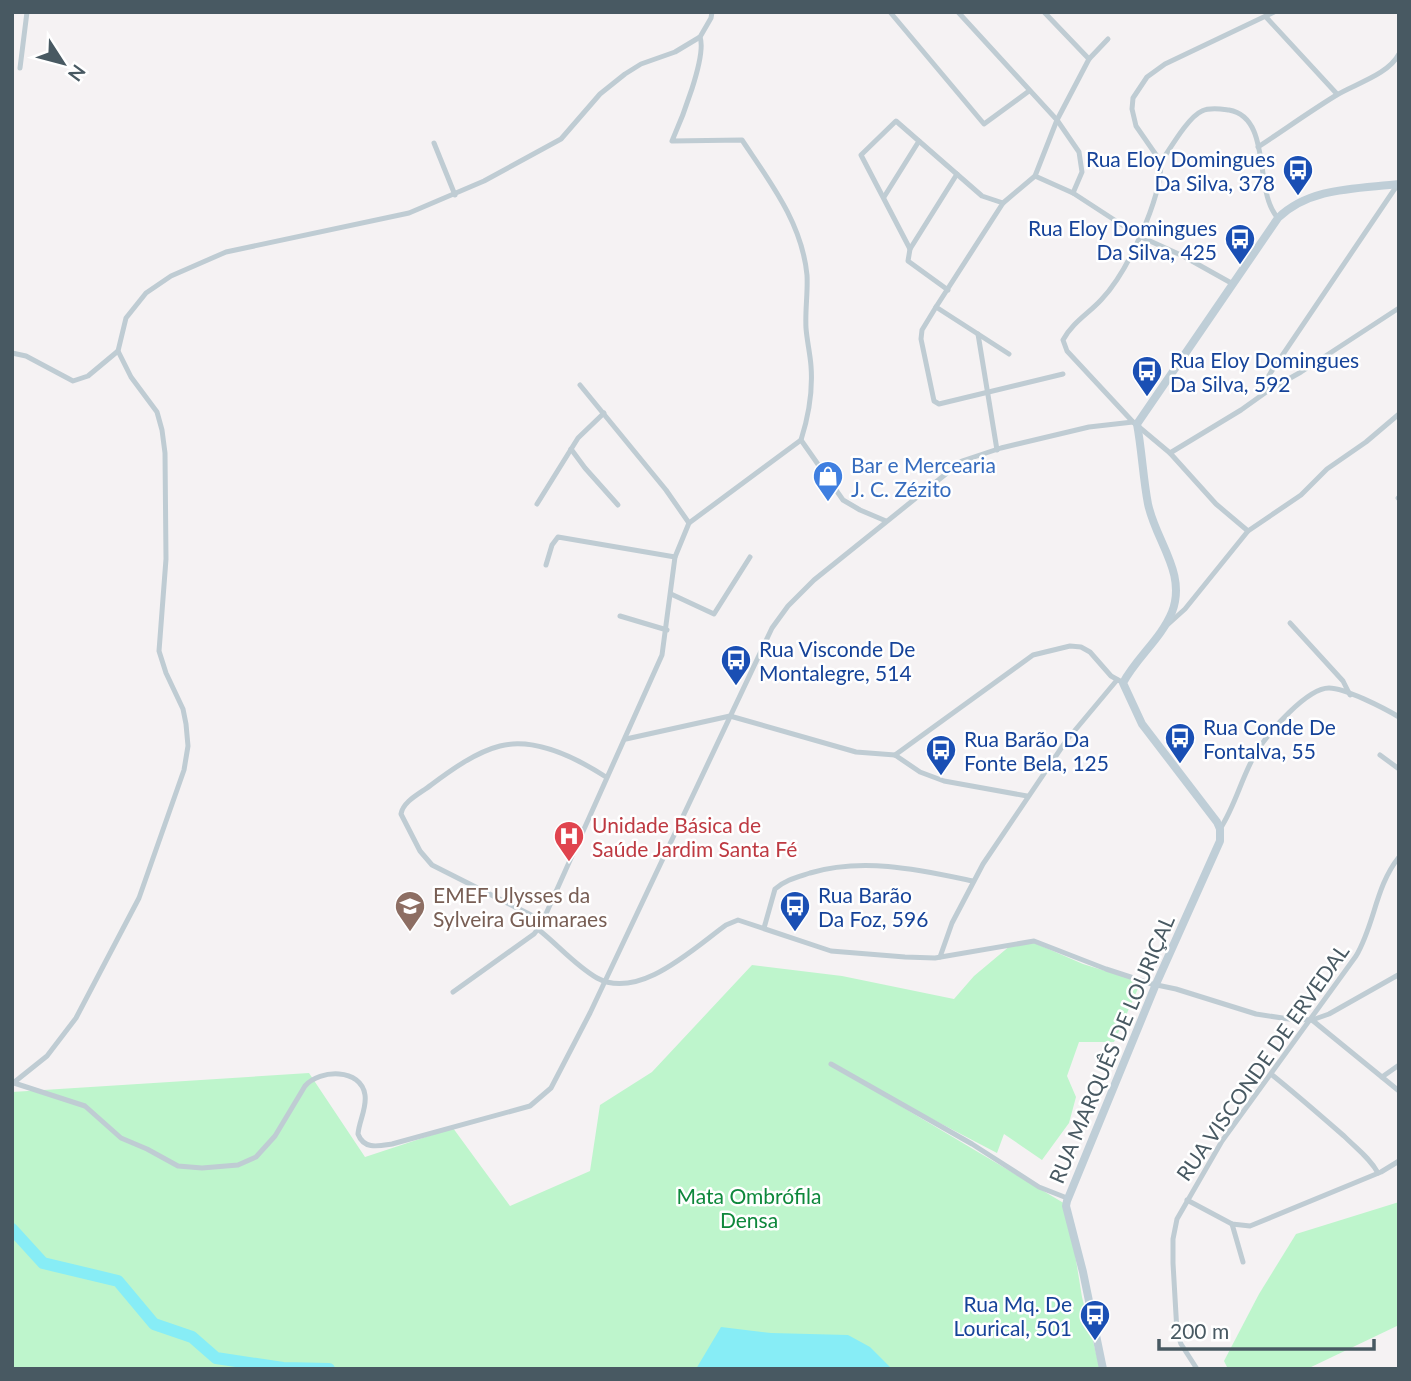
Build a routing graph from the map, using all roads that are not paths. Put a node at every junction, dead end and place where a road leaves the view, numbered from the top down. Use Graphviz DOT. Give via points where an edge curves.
graph roads {
  1 [pos="27,12"];
  2 [pos="712,12"];
  3 [pos="890,12"];
  4 [pos="958,12"];
  5 [pos="1044,12"];
  6 [pos="1274,12"];
  7 [pos="1266,17"];
  8 [pos="700,37"];
  9 [pos="1108,39"];
  10 [pos="1399,54"];
  11 [pos="1089,59"];
  12 [pos="20,68"];
  13 [pos="1029,90"];
  14 [pos="1337,94"];
  15 [pos="1057,120"];
  16 [pos="919,141"];
  17 [pos="434,143"];
  18 [pos="1258,147"];
  19 [pos="1161,162"];
  20 [pos="957,174"];
  21 [pos="1035,176"];
  22 [pos="1399,184"];
  23 [pos="1073,193"];
  24 [pos="455,195"];
  25 [pos="884,197"];
  26 [pos="1003,203"];
  27 [pos="1278,218"];
  28 [pos="1139,236"];
  29 [pos="911,249"];
  30 [pos="1233,284"];
  31 [pos="948,290"];
  32 [pos="936,307"];
  33 [pos="1399,308"];
  34 [pos="978,334"];
  35 [pos="118,351"];
  36 [pos="12,353"];
  37 [pos="1009,354"];
  38 [pos="1063,374"];
  39 [pos="580,385"];
  40 [pos="1269,390"];
  41 [pos="988,392"];
  42 [pos="604,412"];
  43 [pos="1399,414"];
  44 [pos="1135,423"];
  45 [pos="801,440"];
  46 [pos="572,449"];
  47 [pos="997,450"];
  48 [pos="1170,453"];
  49 [pos="537,504"];
  50 [pos="618,505"];
  51 [pos="886,521"];
  52 [pos="689,523"];
  53 [pos="1248,531"];
  54 [pos="675,557"];
  55 [pos="750,557"];
  56 [pos="546,565"];
  57 [pos="671,594"];
  58 [pos="620,616"];
  59 [pos="1290,623"];
  60 [pos="1164,627"];
  61 [pos="667,630"];
  62 [pos="1120,681"];
  63 [pos="1350,695"];
  64 [pos="730,716"];
  65 [pos="1399,716"];
  66 [pos="625,739"];
  67 [pos="895,755"];
  68 [pos="1380,755"];
  69 [pos="1399,769"];
  70 [pos="606,777"];
  71 [pos="1027,796"];
  72 [pos="1220,829"];
  73 [pos="1399,856"];
  74 [pos="973,881"];
  75 [pos="543,921"];
  76 [pos="764,928"];
  77 [pos="539,930"];
  78 [pos="940,957"];
  79 [pos="1398,975"];
  80 [pos="605,981"];
  81 [pos="1156,984"];
  82 [pos="453,992"];
  83 [pos="1289,1019"];
  84 [pos="1310,1020"];
  85 [pos="1300,1033"];
  86 [pos="831,1064"];
  87 [pos="1399,1065"];
  88 [pos="1271,1074"];
  89 [pos="1382,1077"];
  90 [pos="13,1083"];
  91 [pos="1399,1091"];
  92 [pos="1399,1161"];
  93 [pos="1378,1173"];
  94 [pos="1068,1198"];
  95 [pos="1186,1200"];
  96 [pos="1231,1224"];
  97 [pos="1243,1262"];
  98 [pos="1103,1369"];
  99 [pos="1197,1369"];
  1 -- 12 [label="street"];
  2 -- 8 [label="street"];
  3 -- 13 [label="street" via="984,124"];
  4 -- 13 [label="street"];
  5 -- 11 [label="street"];
  6 -- 7 [label="street"];
  7 -- 14 [label="street"];
  7 -- 19 [label="street" via="1165,64 1143,82 1132,109 1136,126"];
  8 -- 24 [label="street" via="625,74 600,94 561,139"];
  8 -- 45 [label="street" via="702,52 672,141 742,140 787,210 803,252 807,286 811,395"];
  9 -- 11 [label="street"];
  10 -- 14 [label="street" via="1384,69"];
  11 -- 15 [label="street"];
  13 -- 15 [label="street"];
  14 -- 18 [label="street"];
  15 -- 21 [label="street"];
  15 -- 23 [label="street" via="1079,152 1082,172"];
  16 -- 20 [label="street"];
  16 -- 25 [label="street"];
  16 -- 25 [label="street" via="896,121 861,155"];
  17 -- 24 [label="street"];
  18 -- 19 [label="street" via="1244,117 1212,108 1194,117"];
  18 -- 27 [label="street" via="1269,209"];
  19 -- 28 [label="street" via="1158,185"];
  20 -- 26 [label="street" via="982,196"];
  20 -- 29 [label="street"];
  21 -- 23 [label="street"];
  21 -- 26 [label="street"];
  22 -- 27 [label="main road" via="1308,197"];
  22 -- 40 [label="street" via="1270,372"];
  23 -- 28 [label="street"];
  24 -- 35 [label="street" via="409,213 226,252 197,263 160,281 139,300 126,318"];
  25 -- 29 [label="street"];
  26 -- 31 [label="street"];
  27 -- 30 [label="main road"];
  28 -- 30 [label="street"];
  28 -- 44 [label="street" via="1115,283 1063,340 1067,351"];
  29 -- 31 [label="street" via="908,261"];
  30 -- 44 [label="main road"];
  31 -- 32 [label="street"];
  32 -- 34 [label="street"];
  32 -- 41 [label="street" via="920,339 934,401 939,404"];
  33 -- 40 [label="street"];
  34 -- 37 [label="street"];
  34 -- 41 [label="street"];
  35 -- 36 [label="street" via="98,369 74,381"];
  35 -- 90 [label="street" via="157,412 162,430 166,559 159,651 183,709 187,758 126,925 69,1030 47,1056"];
  38 -- 41 [label="street"];
  39 -- 42 [label="street"];
  40 -- 48 [label="street"];
  41 -- 47 [label="street"];
  42 -- 46 [label="street"];
  42 -- 52 [label="street"];
  43 -- 53 [label="street" via="1296,499"];
  44 -- 47 [label="street" via="1088,427"];
  44 -- 48 [label="street"];
  44 -- 60 [label="main road" via="1148,506 1177,586"];
  45 -- 51 [label="street" via="843,500"];
  45 -- 52 [label="street"];
  46 -- 49 [label="street"];
  46 -- 50 [label="street"];
  47 -- 51 [label="street" via="962,461"];
  48 -- 53 [label="street" via="1216,504"];
  51 -- 64 [label="street" via="814,580 780,615"];
  52 -- 54 [label="street"];
  53 -- 60 [label="street" via="1185,609"];
  54 -- 56 [label="street" via="564,537 555,540"];
  54 -- 57 [label="street"];
  55 -- 57 [label="street" via="714,614"];
  57 -- 61 [label="street"];
  58 -- 61 [label="street"];
  59 -- 63 [label="street" via="1343,681"];
  60 -- 62 [label="main road"];
  61 -- 66 [label="street" via="662,655"];
  62 -- 67 [label="street" via="1082,647 1032,655"];
  62 -- 71 [label="street" via="1072,732"];
  62 -- 72 [label="main road" via="1142,724"];
  63 -- 65 [label="street"];
  63 -- 72 [label="street" via="1325,688 1300,703 1257,751"];
  64 -- 66 [label="street"];
  64 -- 67 [label="street" via="856,752"];
  64 -- 80 [label="street"];
  66 -- 70 [label="street"];
  67 -- 71 [label="street" via="944,781"];
  68 -- 69 [label="street"];
  70 -- 75 [label="street"];
  70 -- 75 [label="street" via="563,753 503,745 459,766 401,810 432,865"];
  71 -- 74 [label="street"];
  72 -- 81 [label="main road, RUA MARQUÊS DE LOURIÇAL" via="1220,841"];
  73 -- 84 [label="street, RUA VISCONDE DE ERVEDAL" via="1380,887 1359,950"];
  74 -- 76 [label="street" via="909,870 838,866 781,884 773,892"];
  74 -- 78 [label="street"];
  75 -- 77 [label="street"];
  76 -- 78 [label="street" via="840,952"];
  76 -- 80 [label="street" via="738,920 654,976"];
  77 -- 80 [label="street"];
  77 -- 82 [label="street"];
  78 -- 81 [label="street" via="1034,941"];
  79 -- 84 [label="street"];
  80 -- 90 [label="street" via="557,1079 537,1102 376,1146 365,1143 358,1134 366,1100 363,1088 338,1074 309,1081 275,1136 256,1157 238,1165 202,1168 178,1167 121,1138 85,1106"];
  81 -- 83 [label="street" via="1256,1014"];
  81 -- 94 [label="main road, RUA MARQUÊS DE LOURIÇAL"];
  83 -- 84 [label="street"];
  83 -- 85 [label="street"];
  84 -- 85 [label="street, RUA VISCONDE DE ERVEDAL"];
  84 -- 89 [label="street"];
  85 -- 88 [label="street, RUA VISCONDE DE ERVEDAL"];
  86 -- 94 [label="street"];
  87 -- 89 [label="street"];
  88 -- 93 [label="street" via="1359,1150"];
  88 -- 95 [label="street, RUA VISCONDE DE ERVEDAL"];
  89 -- 91 [label="street"];
  92 -- 93 [label="street"];
  93 -- 96 [label="street" via="1250,1226"];
  94 -- 98 [label="main road, RUA MARQUÊS DE LOURIÇAL" via="1066,1206"];
  95 -- 96 [label="street"];
  95 -- 99 [label="street, RUA VISCONDE DE ERVEDAL" via="1174,1229 1174,1282 1179,1339"];
  96 -- 97 [label="street"];
}
